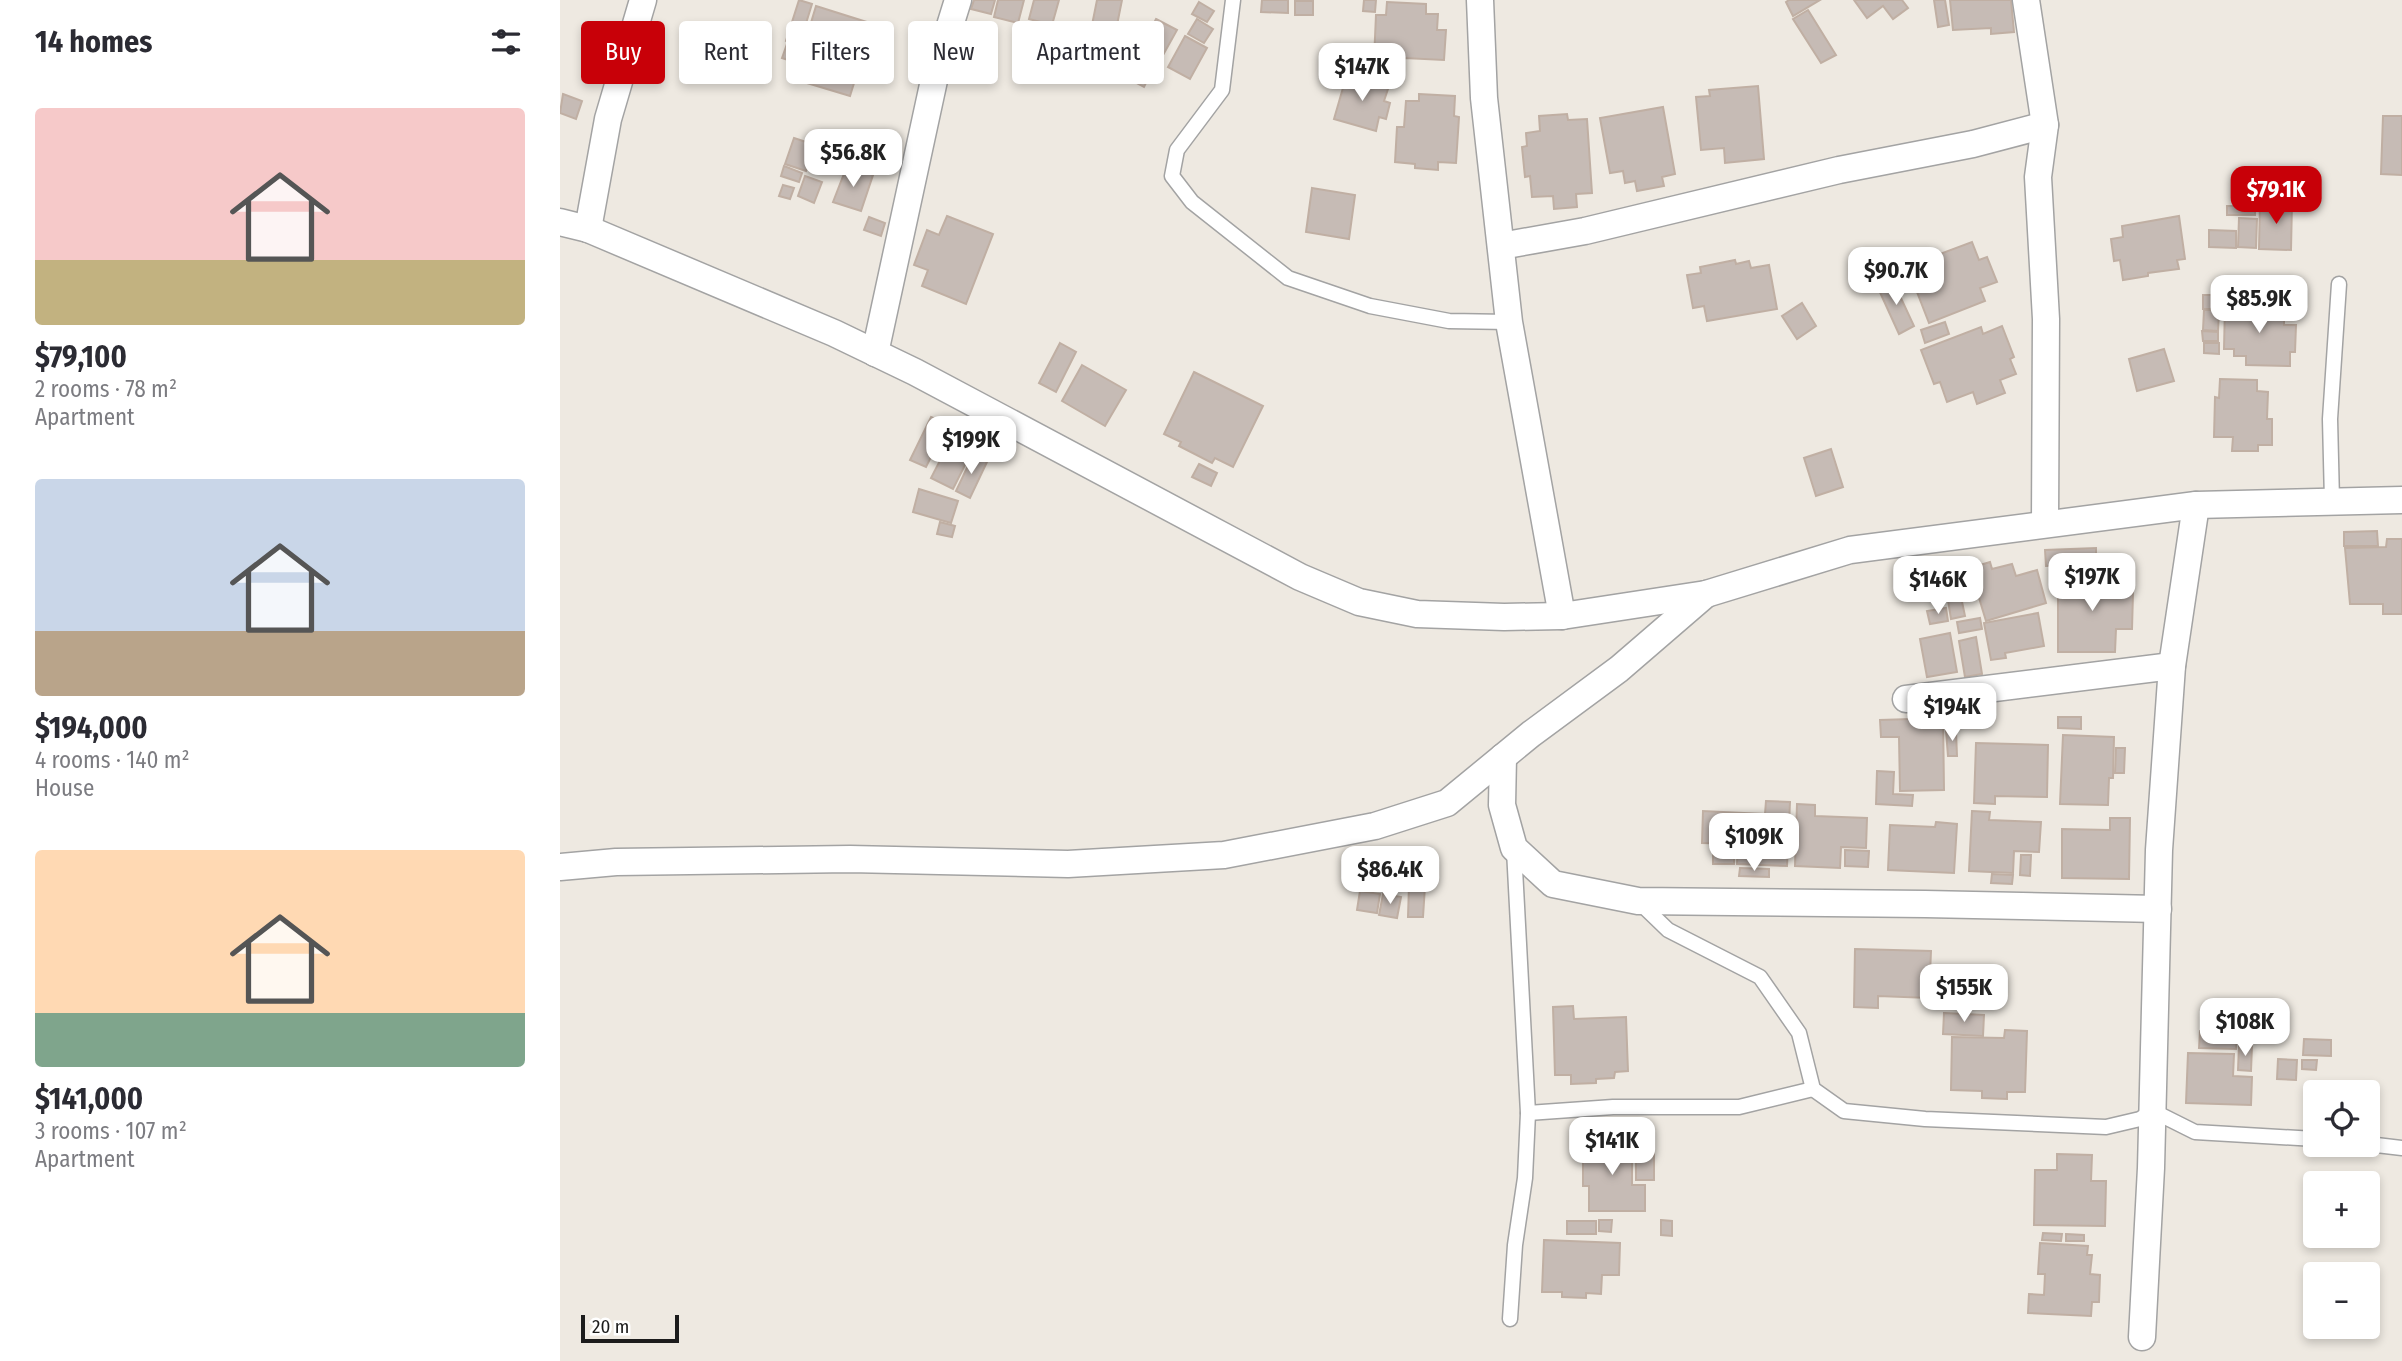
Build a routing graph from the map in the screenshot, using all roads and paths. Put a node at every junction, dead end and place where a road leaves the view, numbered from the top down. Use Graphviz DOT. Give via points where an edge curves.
graph roads {
  1 [pos="643,0"];
  2 [pos="958,0"];
  3 [pos="1233,0"];
  4 [pos="1480,0"];
  5 [pos="2026,0"];
  6 [pos="2046,125"];
  7 [pos="560,222"];
  8 [pos="588,229"];
  9 [pos="1501,246"];
  10 [pos="2339,284"];
  11 [pos="1509,322"];
  12 [pos="875,353"];
  13 [pos="2402,500"];
  14 [pos="2332,501"];
  15 [pos="2196,505"];
  16 [pos="2045,524"];
  17 [pos="1706,594"];
  18 [pos="1562,617"];
  19 [pos="2172,666"];
  20 [pos="1906,699"];
  21 [pos="1503,757"];
  22 [pos="1514,848"];
  23 [pos="560,867"];
  24 [pos="1638,901"];
  25 [pos="2158,909"];
  26 [pos="1813,1089"];
  27 [pos="2153,1111"];
  28 [pos="1528,1113"];
  29 [pos="2303,1138"];
  30 [pos="2380,1145"];
  31 [pos="2402,1148"];
  32 [pos="1510,1320"];
  33 [pos="2142,1337"];
  1 -- 8 [label="street" via="608,118"];
  2 -- 12 [label="street" via="936,71"];
  3 -- 11 [label="lane" via="1222,90 1177,150 1172,176 1192,202 1288,278 1383,308 1449,321"];
  4 -- 9 [label="street" via="1484,98"];
  5 -- 6 [label="street"];
  6 -- 9 [label="street" via="1586,231"];
  6 -- 16 [label="street" via="2038,177 2046,319"];
  7 -- 8 [label="street"];
  8 -- 12 [label="street"];
  9 -- 11 [label="street"];
  10 -- 14 [label="lane" via="2330,419"];
  11 -- 18 [label="street"];
  12 -- 18 [label="street" via="1300,577 1359,602 1417,614"];
  13 -- 14 [label="street"];
  14 -- 15 [label="street"];
  15 -- 16 [label="street"];
  15 -- 19 [label="street"];
  16 -- 17 [label="street" via="1850,550"];
  17 -- 18 [label="street"];
  17 -- 21 [label="street" via="1619,669"];
  19 -- 20 [label="street"];
  19 -- 25 [label="street"];
  21 -- 22 [label="street" via="1502,805"];
  21 -- 23 [label="street" via="1447,803 1375,826 1224,855 1069,864 850,859"];
  22 -- 24 [label="street" via="1553,884"];
  22 -- 28 [label="lane"];
  24 -- 25 [label="street"];
  24 -- 26 [label="lane" via="1668,930 1760,977 1799,1033"];
  25 -- 27 [label="street"];
  26 -- 27 [label="lane" via="1844,1111 1925,1119 2106,1127"];
  26 -- 28 [label="lane" via="1739,1107 1613,1107"];
  27 -- 29 [label="lane" via="2195,1132"];
  27 -- 33 [label="street"];
  28 -- 32 [label="lane"];
  30 -- 31 [label="lane"];
}
